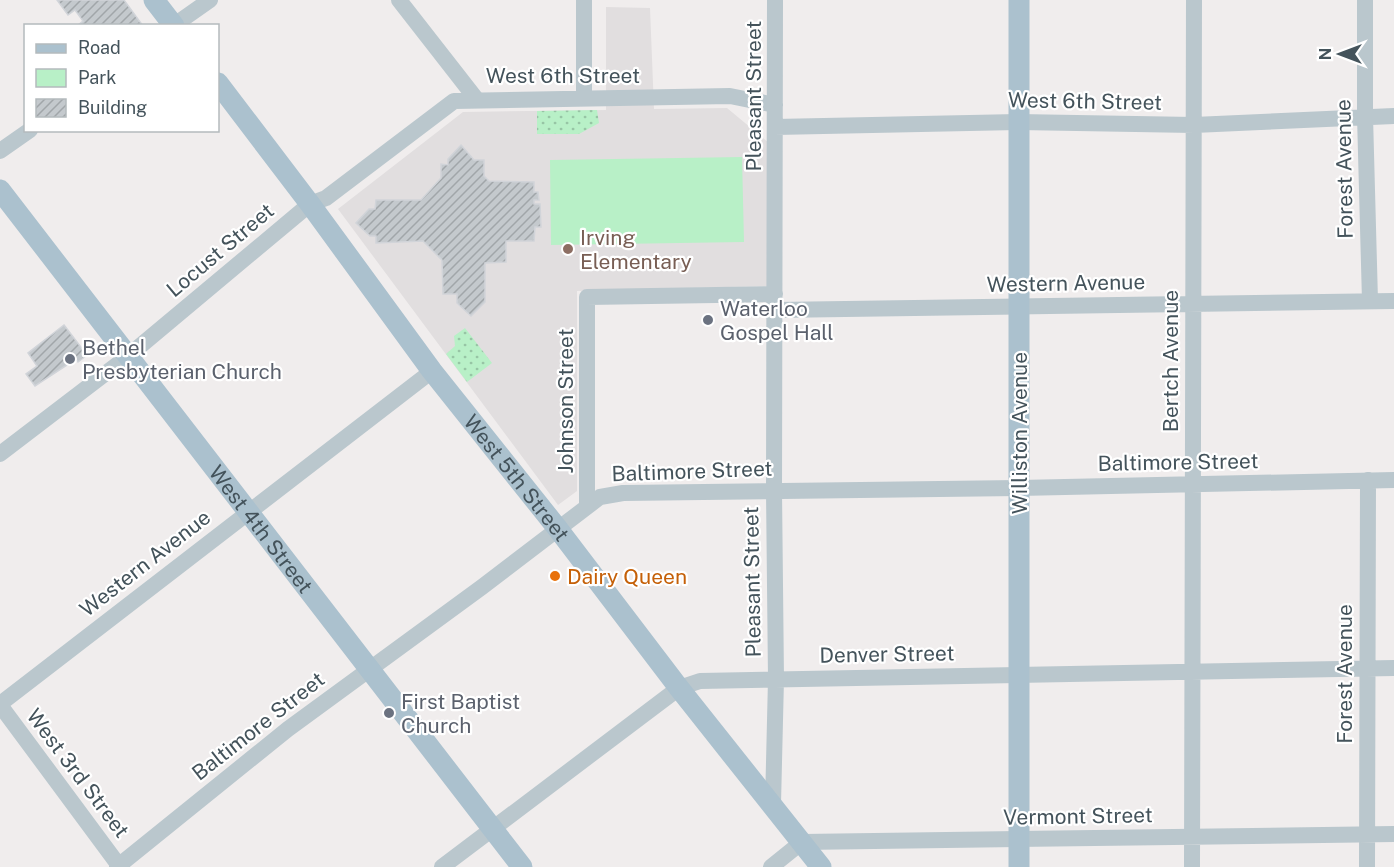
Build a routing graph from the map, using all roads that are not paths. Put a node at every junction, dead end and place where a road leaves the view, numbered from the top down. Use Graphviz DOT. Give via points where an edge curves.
graph roads {
  1 [pos="154,0"];
  2 [pos="210,0"];
  3 [pos="399,0"];
  4 [pos="584,0"];
  5 [pos="775,0"];
  6 [pos="1019,0"];
  7 [pos="1194,0"];
  8 [pos="1365,0"];
  9 [pos="173,24"];
  10 [pos="175,24"];
  11 [pos="219,84"];
  12 [pos="584,98"];
  13 [pos="477,100"];
  14 [pos="775,105"];
  15 [pos="1365,116"];
  16 [pos="1394,116"];
  17 [pos="1018,122"];
  18 [pos="1194,125"];
  19 [pos="775,127"];
  20 [pos="27,132"];
  21 [pos="0,151"];
  22 [pos="0,190"];
  23 [pos="310,204"];
  24 [pos="587,297"];
  25 [pos="1394,301"];
  26 [pos="776,302"];
  27 [pos="1370,302"];
  28 [pos="1192,304"];
  29 [pos="1019,307"];
  30 [pos="127,357"];
  31 [pos="432,371"];
  32 [pos="0,454"];
  33 [pos="1368,480"];
  34 [pos="1394,480"];
  35 [pos="1193,484"];
  36 [pos="1019,488"];
  37 [pos="774,491"];
  38 [pos="587,505"];
  39 [pos="249,512"];
  40 [pos="558,529"];
  41 [pos="1367,668"];
  42 [pos="1394,668"];
  43 [pos="370,669"];
  44 [pos="1192,671"];
  45 [pos="1019,674"];
  46 [pos="776,679"];
  47 [pos="679,688"];
  48 [pos="0,705"];
  49 [pos="773,804"];
  50 [pos="493,827"];
  51 [pos="1394,834"];
  52 [pos="1367,835"];
  53 [pos="1192,837"];
  54 [pos="1020,839"];
  55 [pos="802,843"];
  56 [pos="119,867"];
  57 [pos="442,867"];
  58 [pos="522,867"];
  59 [pos="771,867"];
  60 [pos="821,867"];
  61 [pos="1019,867"];
  62 [pos="1192,867"];
  63 [pos="1366,867"];
  1 -- 9 [label="main road"];
  2 -- 10 [label="street"];
  3 -- 13 [label="street, West 6th Street"];
  4 -- 12 [label="street"];
  5 -- 14 [label="street, Pleasant Street"];
  6 -- 17 [label="main road, Williston Avenue"];
  7 -- 18 [label="street, Bertch Avenue"];
  8 -- 15 [label="street, Forest Avenue"];
  11 -- 23 [label="main road, West 5th Street"];
  12 -- 13 [label="street, West 6th Street"];
  12 -- 14 [label="street, West 6th Street" via="730,96"];
  13 -- 23 [label="street, Locust Street" via="454,101 326,198"];
  14 -- 19 [label="street, Pleasant Street"];
  15 -- 16 [label="street, West 6th Street"];
  15 -- 18 [label="street, West 6th Street"];
  15 -- 27 [label="street, Forest Avenue"];
  17 -- 18 [label="street, West 6th Street"];
  17 -- 19 [label="street, West 6th Street"];
  17 -- 29 [label="main road, Williston Avenue"];
  18 -- 28 [label="street, Bertch Avenue"];
  19 -- 26 [label="street, Pleasant Street"];
  20 -- 21 [label="street"];
  22 -- 30 [label="main road, West 4th Street"];
  23 -- 30 [label="street, Locust Street"];
  23 -- 31 [label="main road, West 5th Street"];
  24 -- 26 [label="street, Western Avenue"];
  24 -- 38 [label="street, Johnson Street"];
  25 -- 27 [label="street, Western Avenue"];
  26 -- 29 [label="street, Western Avenue"];
  26 -- 37 [label="street, Pleasant Street"];
  27 -- 28 [label="street, Western Avenue"];
  28 -- 29 [label="street, Western Avenue"];
  28 -- 35 [label="street, Bertch Avenue"];
  29 -- 36 [label="main road, Williston Avenue"];
  30 -- 32 [label="street, Locust Street"];
  30 -- 39 [label="main road, West 4th Street"];
  31 -- 39 [label="street, Western Avenue"];
  31 -- 40 [label="main road, West 5th Street"];
  33 -- 34 [label="street, Baltimore Street"];
  33 -- 35 [label="street, Baltimore Street"];
  33 -- 41 [label="street, Forest Avenue"];
  35 -- 36 [label="street, Baltimore Street"];
  35 -- 44 [label="street, Bertch Avenue"];
  36 -- 37 [label="street, Baltimore Street"];
  36 -- 45 [label="main road, Williston Avenue"];
  37 -- 38 [label="street, Baltimore Street" via="623,493 600,497"];
  37 -- 46 [label="street, Pleasant Street"];
  38 -- 40 [label="street, Baltimore Street"];
  39 -- 43 [label="main road, West 4th Street"];
  39 -- 48 [label="street, Western Avenue"];
  40 -- 43 [label="street, Baltimore Street"];
  40 -- 47 [label="main road, West 5th Street"];
  41 -- 42 [label="street, Denver Street"];
  41 -- 44 [label="street, Denver Street"];
  41 -- 52 [label="street, Forest Avenue"];
  43 -- 50 [label="main road, West 4th Street"];
  43 -- 56 [label="street, Baltimore Street" via="288,729"];
  44 -- 45 [label="street, Denver Street"];
  44 -- 53 [label="street, Bertch Avenue"];
  45 -- 46 [label="street, Denver Street"];
  45 -- 54 [label="main road, Williston Avenue"];
  46 -- 47 [label="street, Denver Street" via="712,680"];
  46 -- 49 [label="street, Pleasant Street"];
  47 -- 49 [label="main road, West 5th Street"];
  47 -- 50 [label="street, Denver Street"];
  48 -- 56 [label="street, West 3rd Street"];
  49 -- 55 [label="main road, West 5th Street"];
  50 -- 57 [label="street, Denver Street"];
  50 -- 58 [label="main road, West 4th Street"];
  51 -- 52 [label="street, Vermont Street"];
  52 -- 53 [label="street, Vermont Street"];
  52 -- 63 [label="street, Forest Avenue"];
  53 -- 54 [label="street, Vermont Street"];
  53 -- 62 [label="street, Bertch Avenue"];
  54 -- 55 [label="street, Vermont Street"];
  54 -- 61 [label="main road, Williston Avenue"];
  55 -- 59 [label="street"];
  55 -- 60 [label="main road, West 5th Street"];
}
